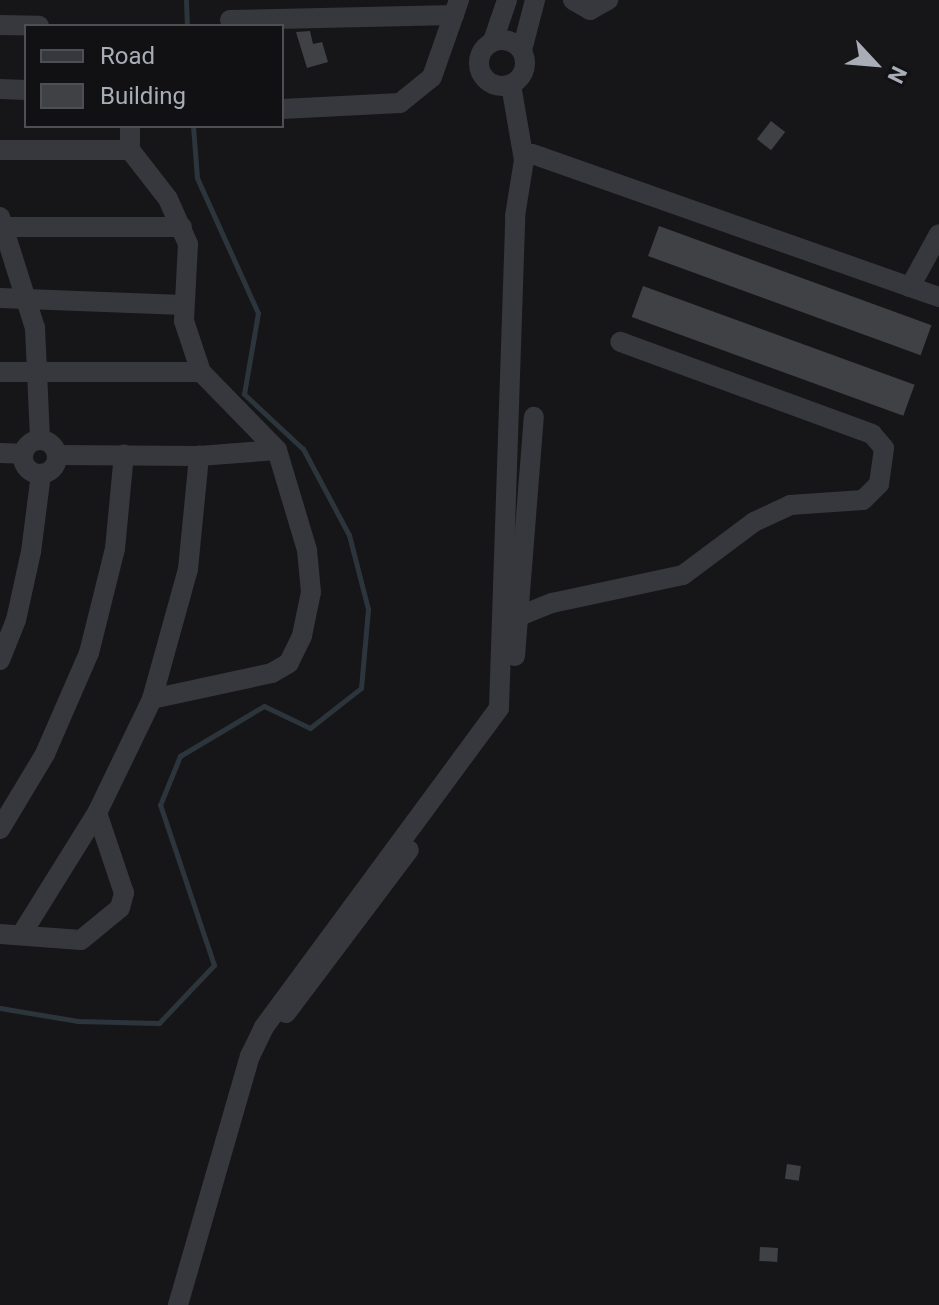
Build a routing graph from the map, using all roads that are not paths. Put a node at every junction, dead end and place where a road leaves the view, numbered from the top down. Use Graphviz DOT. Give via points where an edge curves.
graph roads {
  1 [pos="507,0"];
  2 [pos="535,0"];
  3 [pos="573,0"];
  4 [pos="608,0"];
  5 [pos="456,8"];
  6 [pos="231,15"];
  7 [pos="0,25"];
  8 [pos="24,26"];
  9 [pos="493,41"];
  10 [pos="522,50"];
  11 [pos="511,85"];
  12 [pos="0,89"];
  13 [pos="24,90"];
  14 [pos="284,109"];
  15 [pos="130,128"];
  16 [pos="0,150"];
  17 [pos="130,150"];
  18 [pos="524,160"];
  19 [pos="2,224"];
  20 [pos="182,227"];
  21 [pos="939,234"];
  22 [pos="910,287"];
  23 [pos="939,297"];
  24 [pos="0,298"];
  25 [pos="27,299"];
  26 [pos="183,305"];
  27 [pos="620,342"];
  28 [pos="0,372"];
  29 [pos="201,372"];
  30 [pos="38,373"];
  31 [pos="534,417"];
  32 [pos="40,440"];
  33 [pos="277,450"];
  34 [pos="0,453"];
  35 [pos="23,454"];
  36 [pos="124,454"];
  37 [pos="57,455"];
  38 [pos="199,456"];
  39 [pos="41,474"];
  40 [pos="517,617"];
  41 [pos="0,660"];
  42 [pos="152,699"];
  43 [pos="97,813"];
  44 [pos="0,829"];
  45 [pos="0,934"];
  46 [pos="21,935"];
  47 [pos="250,1056"];
  48 [pos="178,1305"];
  1 -- 9 [label="street"];
  2 -- 10 [label="street"];
  3 -- 4 [label="street" via="590,10"];
  5 -- 6 [label="street"];
  5 -- 14 [label="street" via="432,77 400,103"];
  7 -- 8 [label="street"];
  9 -- 10 [label="street" via="504,40"];
  9 -- 11 [label="street" via="479,57 483,77 501,87"];
  10 -- 11 [label="street" via="525,70"];
  11 -- 18 [label="street"];
  12 -- 13 [label="street"];
  15 -- 17 [label="street"];
  16 -- 17 [label="street"];
  17 -- 20 [label="street"];
  18 -- 22 [label="street" via="532,154"];
  18 -- 47 [label="street" via="515,216 499,708 277,1003"];
  19 -- 20 [label="street"];
  19 -- 25 [label="street"];
  20 -- 26 [label="street" via="188,266"];
  21 -- 22 [label="street"];
  22 -- 23 [label="street"];
  24 -- 25 [label="street"];
  25 -- 26 [label="street"];
  25 -- 30 [label="street"];
  26 -- 29 [label="street"];
  27 -- 40 [label="street" via="872,434 884,448 879,484 863,500 790,505 754,522 683,575 552,603"];
  28 -- 30 [label="street"];
  29 -- 30 [label="street"];
  29 -- 33 [label="street"];
  30 -- 32 [label="street"];
  31 -- 40 [label="street"];
  32 -- 35 [label="street"];
  32 -- 37 [label="street"];
  33 -- 38 [label="street"];
  33 -- 42 [label="street" via="307,550 311,592 302,636 289,663 272,673"];
  34 -- 35 [label="street"];
  35 -- 39 [label="street" via="27,469"];
  36 -- 37 [label="street"];
  36 -- 38 [label="street"];
  36 -- 44 [label="street" via="115,549 89,653 45,754"];
  37 -- 39 [label="street" via="51,470"];
  38 -- 42 [label="street" via="188,569"];
  39 -- 41 [label="street" via="28,565"];
  40 -- 47 [label="street" via="510,715 372,904"];
  42 -- 43 [label="street"];
  43 -- 46 [label="street"];
  43 -- 46 [label="street" via="124,893 120,908 81,940"];
  45 -- 46 [label="street"];
  47 -- 48 [label="street"];
}
